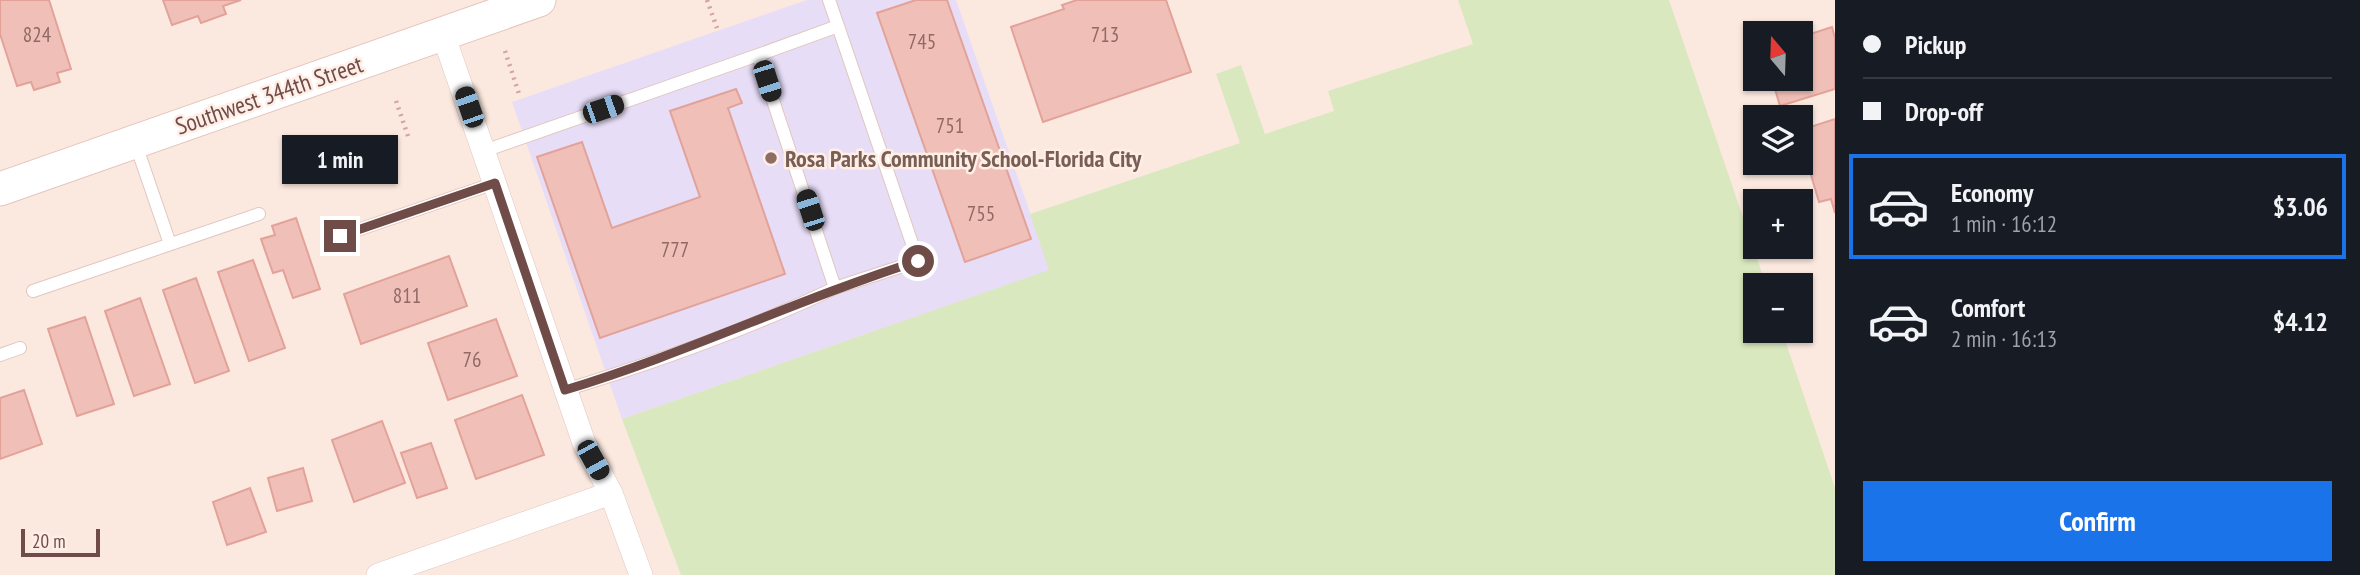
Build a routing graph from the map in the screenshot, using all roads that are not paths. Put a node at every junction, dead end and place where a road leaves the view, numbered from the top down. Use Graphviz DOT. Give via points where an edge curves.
graph roads {
  1 [pos="539,0"];
  2 [pos="829,0"];
  3 [pos="838,26"];
  4 [pos="443,34"];
  5 [pos="758,55"];
  6 [pos="135,142"];
  7 [pos="484,151"];
  8 [pos="495,183"];
  9 [pos="0,190"];
  10 [pos="259,214"];
  11 [pos="340,236"];
  12 [pos="170,244"];
  13 [pos="835,288"];
  14 [pos="33,291"];
  15 [pos="19,348"];
  16 [pos="0,355"];
  17 [pos="565,390"];
  18 [pos="611,493"];
  19 [pos="377,575"];
  20 [pos="641,575"];
  1 -- 4 [label="main road, Southwest 344th Street"];
  2 -- 3 [label="lane"];
  3 -- 5 [label="lane"];
  3 -- 13 [label="lane" via="918,261"];
  4 -- 6 [label="main road, Southwest 344th Street"];
  4 -- 7 [label="street"];
  5 -- 7 [label="lane"];
  5 -- 13 [label="lane"];
  6 -- 9 [label="main road, Southwest 344th Street"];
  6 -- 12 [label="lane"];
  7 -- 8 [label="street"];
  8 -- 11 [label="lane"];
  8 -- 17 [label="street"];
  10 -- 12 [label="lane"];
  12 -- 14 [label="lane"];
  13 -- 17 [label="lane" via="772,316"];
  15 -- 16 [label="lane"];
  17 -- 18 [label="street" via="583,443"];
  18 -- 19 [label="street"];
  18 -- 20 [label="street"];
}
